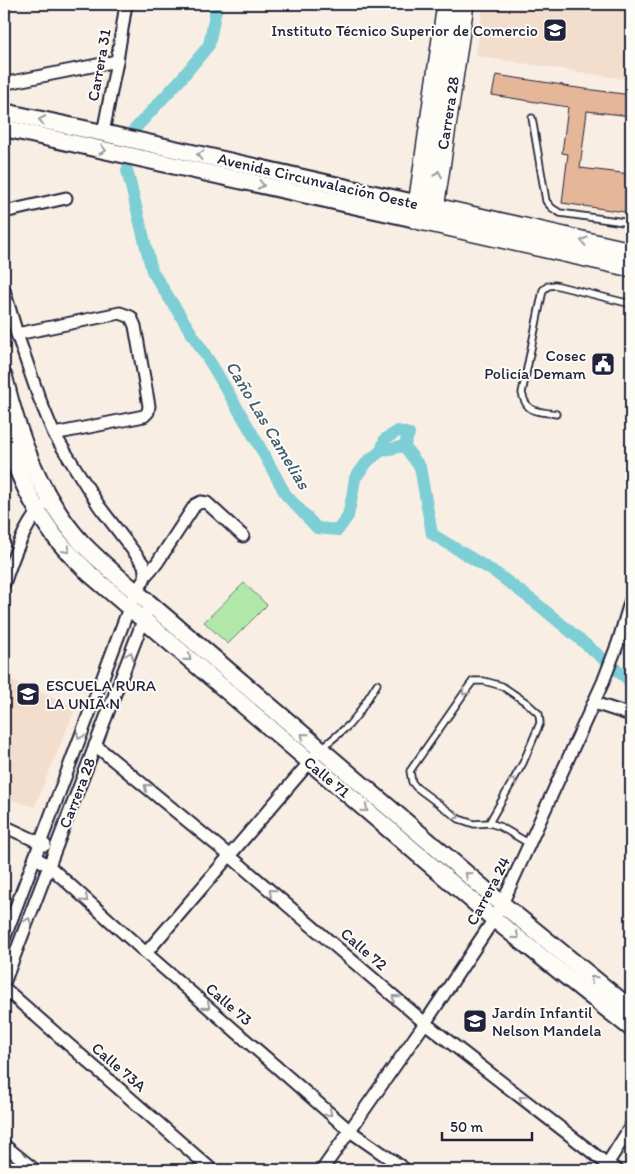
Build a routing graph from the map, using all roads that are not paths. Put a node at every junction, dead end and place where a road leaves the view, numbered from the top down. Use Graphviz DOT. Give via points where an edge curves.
graph roads {
  1 [pos="126,4"];
  2 [pos="447,4"];
  3 [pos="464,4"];
  4 [pos="117,61"];
  5 [pos="12,82"];
  6 [pos="4,112"];
  7 [pos="532,118"];
  8 [pos="4,128"];
  9 [pos="103,133"];
  10 [pos="66,198"];
  11 [pos="4,212"];
  12 [pos="425,213"];
  13 [pos="631,223"];
  14 [pos="631,252"];
  15 [pos="631,268"];
  16 [pos="4,290"];
  17 [pos="631,304"];
  18 [pos="17,334"];
  19 [pos="4,377"];
  20 [pos="556,414"];
  21 [pos="4,433"];
  22 [pos="54,434"];
  23 [pos="49,498"];
  24 [pos="38,511"];
  25 [pos="243,536"];
  26 [pos="8,560"];
  27 [pos="146,575"];
  28 [pos="4,584"];
  29 [pos="136,592"];
  30 [pos="631,599"];
  31 [pos="149,604"];
  32 [pos="129,608"];
  33 [pos="143,620"];
  34 [pos="377,684"];
  35 [pos="594,703"];
  36 [pos="631,715"];
  37 [pos="95,744"];
  38 [pos="315,756"];
  39 [pos="489,823"];
  40 [pos="4,826"];
  41 [pos="40,842"];
  42 [pos="530,844"];
  43 [pos="55,850"];
  44 [pos="230,856"];
  45 [pos="35,857"];
  46 [pos="48,866"];
  47 [pos="498,912"];
  48 [pos="4,939"];
  49 [pos="146,953"];
  50 [pos="4,982"];
  51 [pos="4,988"];
  52 [pos="631,1009"];
  53 [pos="425,1024"];
  54 [pos="631,1028"];
  55 [pos="631,1126"];
  56 [pos="350,1131"];
  57 [pos="4,1145"];
  58 [pos="609,1168"];
  59 [pos="35,1170"];
  60 [pos="212,1170"];
  61 [pos="322,1170"];
  62 [pos="406,1170"];
  1 -- 4 [label="street, Carrera 31"];
  2 -- 12 [label="main road, Carrera 28"];
  12 -- 3 [label="main road, Carrera 28, one-way"];
  4 -- 5 [label="street"];
  4 -- 9 [label="street, Carrera 31"];
  9 -- 6 [label="main road, Avenida Circunvalación Oeste, one-way"];
  7 -- 13 [label="lane" via="546,201 552,208 560,213"];
  8 -- 12 [label="main road, Avenida Circunvalación Oeste, one-way"];
  12 -- 9 [label="main road, Avenida Circunvalación Oeste, one-way"];
  10 -- 11 [label="street"];
  14 -- 12 [label="main road, Avenida Circunvalación Oeste, one-way"];
  12 -- 15 [label="main road, Avenida Circunvalación Oeste"];
  16 -- 18 [label="street"];
  17 -- 20 [label="lane" via="555,285 542,290 522,393 524,403 532,410"];
  18 -- 22 [label="street"];
  18 -- 22 [label="street" via="120,313 130,317 134,326 148,412 127,420"];
  19 -- 23 [label="main road, Calle 71" via="22,439"];
  21 -- 24 [label="main road, Calle 71"];
  22 -- 27 [label="street" via="99,506 144,566"];
  23 -- 24 [label="street"];
  23 -- 29 [label="main road, Calle 71" via="80,540"];
  24 -- 26 [label="street"];
  24 -- 32 [label="main road, Calle 71, one-way" via="68,552"];
  25 -- 27 [label="street, Carrera 28" via="207,503 201,502"];
  26 -- 28 [label="street"];
  27 -- 29 [label="street, Carrera 28"];
  29 -- 31 [label="main road, Calle 71"];
  29 -- 32 [label="street, Carrera 28"];
  30 -- 35 [label="street, Carrera 24" via="618,643"];
  31 -- 33 [label="street, Carrera 28"];
  38 -- 31 [label="main road, Calle 71, one-way"];
  32 -- 33 [label="main road, Calle 71"];
  32 -- 41 [label="street, Carrera 28, one-way"];
  37 -- 33 [label="street, Carrera 28, one-way"];
  33 -- 38 [label="main road, Calle 71, one-way"];
  34 -- 38 [label="lane" via="349,725"];
  35 -- 36 [label="street"];
  35 -- 42 [label="street, Carrera 24"];
  37 -- 43 [label="street, Carrera 28"];
  44 -- 37 [label="street, Calle 72, one-way"];
  38 -- 44 [label="street"];
  38 -- 47 [label="main road, Calle 71"];
  39 -- 39 [label="lane, one-way" via="523,764 540,723 539,714 502,686 474,681 410,771 416,787 459,819 474,824"];
  39 -- 42 [label="lane"];
  40 -- 41 [label="street"];
  41 -- 43 [label="street"];
  41 -- 45 [label="street, Carrera 28"];
  42 -- 47 [label="street, Carrera 24"];
  43 -- 46 [label="street, Carrera 28"];
  44 -- 49 [label="street"];
  53 -- 44 [label="street, Calle 72, one-way"];
  45 -- 46 [label="street, Calle 73"];
  45 -- 48 [label="street, Carrera 28"];
  46 -- 49 [label="street, Calle 73, one-way"];
  50 -- 46 [label="street, Carrera 28, one-way"];
  52 -- 47 [label="main road, Calle 71, one-way"];
  47 -- 53 [label="street, Carrera 24"];
  47 -- 54 [label="main road, Calle 71, one-way"];
  49 -- 56 [label="street, Calle 73, one-way"];
  51 -- 60 [label="street, Calle 73A"];
  53 -- 56 [label="street, Carrera 24"];
  58 -- 53 [label="street, Calle 72, one-way"];
  55 -- 58 [label="street"];
  56 -- 61 [label="street, Carrera 24"];
  56 -- 62 [label="street, Calle 73"];
  57 -- 59 [label="street"];
}
